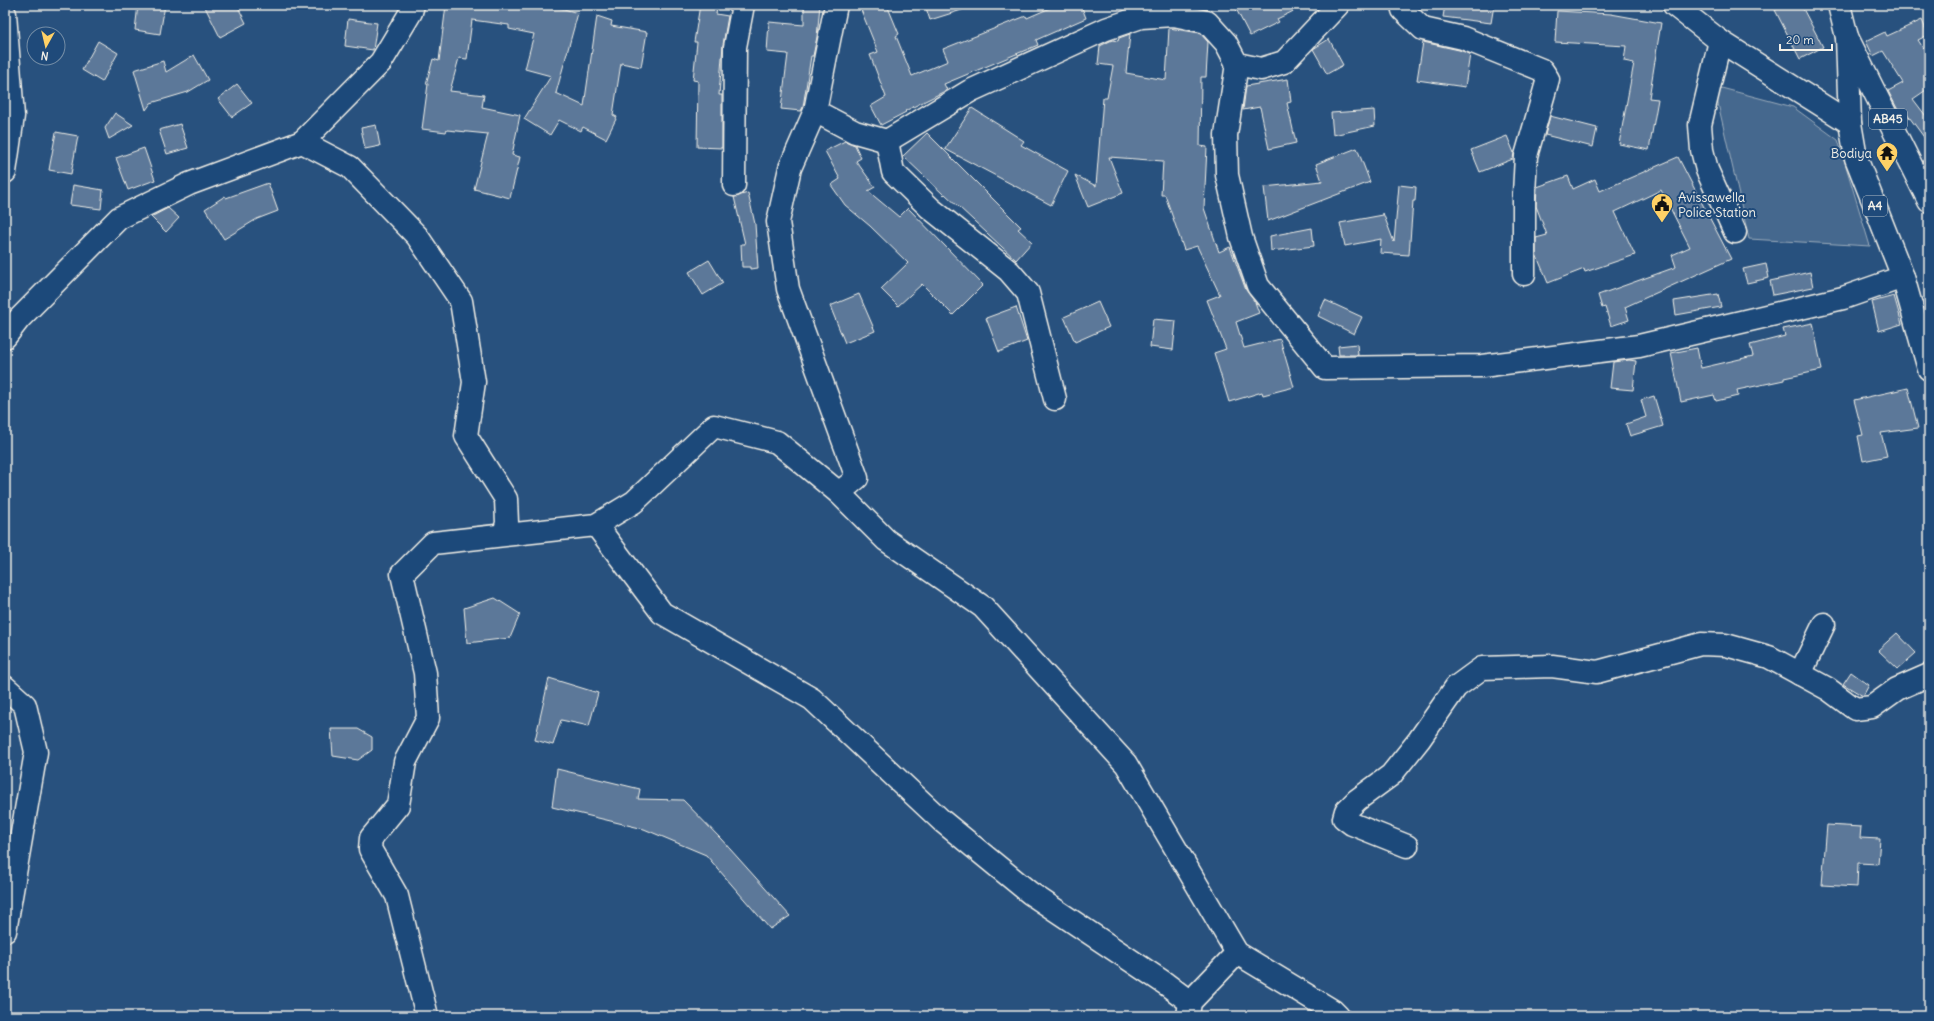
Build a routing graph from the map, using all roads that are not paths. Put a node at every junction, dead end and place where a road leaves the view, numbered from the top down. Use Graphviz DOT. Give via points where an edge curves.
graph roads {
  1 [pos="413,5"];
  2 [pos="742,5"];
  3 [pos="836,5"];
  4 [pos="1338,5"];
  5 [pos="1402,5"];
  6 [pos="1674,5"];
  7 [pos="1839,5"];
  8 [pos="5,14"];
  9 [pos="1847,37"];
  10 [pos="1720,41"];
  11 [pos="1237,64"];
  12 [pos="815,111"];
  13 [pos="1850,123"];
  14 [pos="887,141"];
  15 [pos="302,142"];
  16 [pos="5,172"];
  17 [pos="734,185"];
  18 [pos="1929,201"];
  19 [pos="1735,232"];
  20 [pos="1524,274"];
  21 [pos="1903,277"];
  22 [pos="5,337"];
  23 [pos="1929,369"];
  24 [pos="1055,399"];
  25 [pos="838,493"];
  26 [pos="596,525"];
  27 [pos="505,529"];
  28 [pos="1824,624"];
  29 [pos="1800,674"];
  30 [pos="1929,675"];
  31 [pos="5,687"];
  32 [pos="1407,846"];
  33 [pos="5,931"];
  34 [pos="1237,953"];
  35 [pos="1189,1009"];
  36 [pos="427,1016"];
  37 [pos="1338,1016"];
  1 -- 15 [label="main road" via="381,62"];
  2 -- 17 [label="main road" via="735,47"];
  3 -- 12 [label="main road"];
  4 -- 11 [label="main road" via="1284,62 1261,69"];
  5 -- 20 [label="main road" via="1403,10 1422,29 1463,38 1542,70 1548,79 1526,156"];
  6 -- 10 [label="main road"];
  7 -- 9 [label="main road, A4"];
  8 -- 16 [label="main road" via="13,116"];
  9 -- 13 [label="main road, A4"];
  9 -- 18 [label="main road, AB45"];
  10 -- 13 [label="main road"];
  10 -- 19 [label="main road" via="1700,124 1702,150 1707,170"];
  11 -- 14 [label="main road" via="1226,43 1207,22 1174,15 1141,17 1106,28 970,91"];
  11 -- 21 [label="main road" via="1226,135 1227,175 1241,237 1258,286 1325,368 1482,366 1639,346 1843,298"];
  12 -- 14 [label="main road" via="855,132"];
  12 -- 25 [label="main road" via="790,168 778,222 788,289 857,478"];
  13 -- 21 [label="main road, A4" via="1856,158"];
  14 -- 24 [label="main road" via="893,172 930,208 1009,271 1028,292"];
  15 -- 22 [label="main road" via="188,184 119,218 19,318"];
  15 -- 27 [label="main road" via="350,167 417,236 461,301 474,382 466,436 506,499"];
  21 -- 23 [label="main road, A4"];
  25 -- 26 [label="main road" via="777,442 714,426 634,502"];
  25 -- 34 [label="main road" via="886,540 983,607 1126,764"];
  26 -- 27 [label="main road"];
  26 -- 35 [label="main road" via="662,613 812,699 942,821 1024,888 1166,984"];
  27 -- 36 [label="main road" via="433,543 402,574 425,672 428,718 405,762 398,805 371,838 370,849 397,896"];
  28 -- 29 [label="main road"];
  29 -- 30 [label="main road" via="1828,689 1855,709 1872,707 1897,689"];
  29 -- 32 [label="main road" via="1769,657 1726,645 1701,644 1597,672 1552,666 1482,668 1456,687 1419,740 1390,775 1346,811 1344,818 1352,824"];
  31 -- 33 [label="main road" via="25,705 36,752"];
  34 -- 35 [label="main road"];
  34 -- 37 [label="main road" via="1334,1011"];
}
